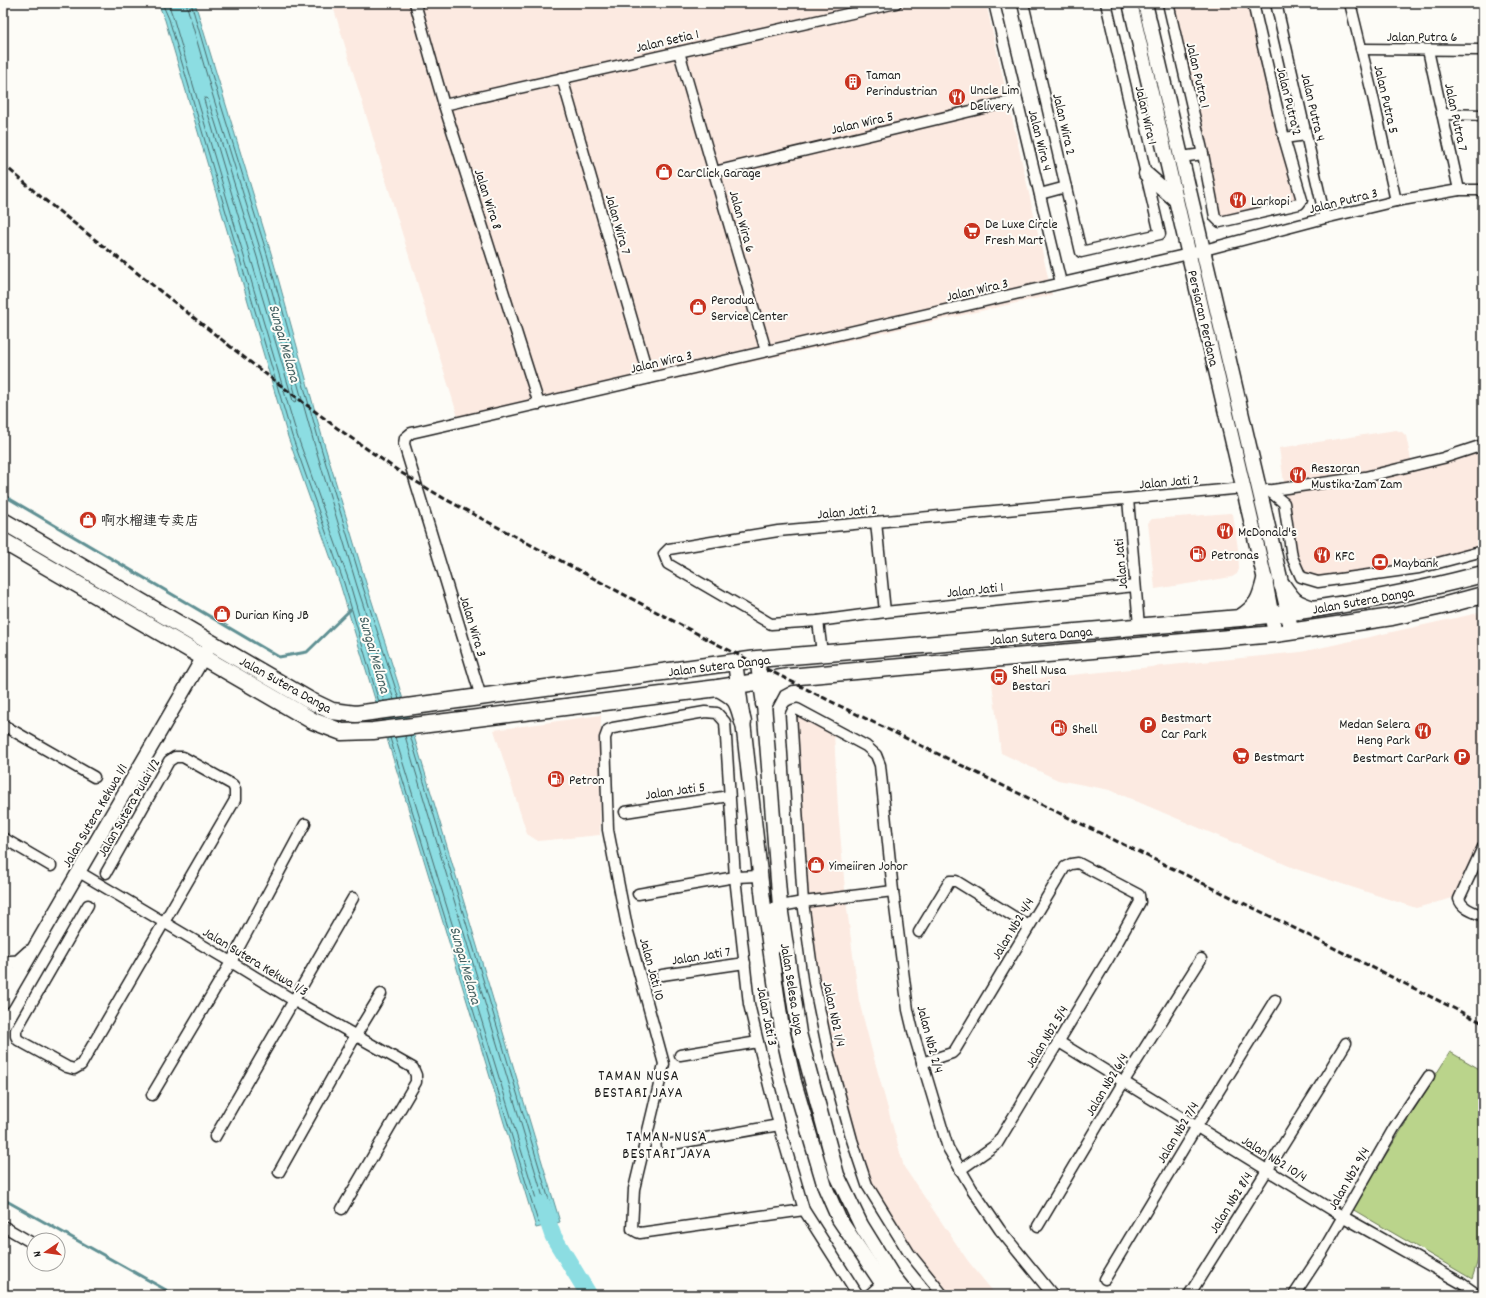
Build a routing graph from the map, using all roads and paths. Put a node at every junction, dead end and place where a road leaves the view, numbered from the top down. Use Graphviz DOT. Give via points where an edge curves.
graph roads {
  1 [pos="414,3"];
  2 [pos="896,3"];
  3 [pos="994,3"];
  4 [pos="1023,3"];
  5 [pos="1106,3"];
  6 [pos="1130,3"];
  7 [pos="1144,3"];
  8 [pos="1168,3"];
  9 [pos="1253,3"];
  10 [pos="1276,3"];
  11 [pos="1350,3"];
  12 [pos="1361,49"];
  13 [pos="1428,50"];
  14 [pos="1483,50"];
  15 [pos="679,52"];
  16 [pos="562,78"];
  17 [pos="1017,100"];
  18 [pos="444,105"];
  19 [pos="1442,114"];
  20 [pos="1483,115"];
  21 [pos="1306,135"];
  22 [pos="1284,138"];
  23 [pos="1203,154"];
  24 [pos="1181,157"];
  25 [pos="714,172"];
  26 [pos="1146,174"];
  27 [pos="1066,187"];
  28 [pos="1459,190"];
  29 [pos="1483,190"];
  30 [pos="1040,194"];
  31 [pos="1176,200"];
  32 [pos="1396,201"];
  33 [pos="1325,218"];
  34 [pos="1220,222"];
  35 [pos="1203,251"];
  36 [pos="1081,252"];
  37 [pos="1189,254"];
  38 [pos="1061,284"];
  39 [pos="766,351"];
  40 [pos="649,378"];
  41 [pos="539,404"];
  42 [pos="1483,445"];
  43 [pos="1299,486"];
  44 [pos="1244,488"];
  45 [pos="1264,491"];
  46 [pos="1128,499"];
  47 [pos="1284,503"];
  48 [pos="3,521"];
  49 [pos="876,522"];
  50 [pos="3,541"];
  51 [pos="1483,551"];
  52 [pos="1483,574"];
  53 [pos="1265,580"];
  54 [pos="1135,586"];
  55 [pos="1282,586"];
  56 [pos="1483,595"];
  57 [pos="1314,610"];
  58 [pos="885,612"];
  59 [pos="1288,612"];
  60 [pos="1272,615"];
  61 [pos="1240,618"];
  62 [pos="818,621"];
  63 [pos="1139,626"];
  64 [pos="1283,633"];
  65 [pos="212,643"];
  66 [pos="822,653"];
  67 [pos="204,657"];
  68 [pos="757,659"];
  69 [pos="735,662"];
  70 [pos="788,677"];
  71 [pos="760,681"];
  72 [pos="738,685"];
  73 [pos="718,688"];
  74 [pos="481,697"];
  75 [pos="764,704"];
  76 [pos="725,722"];
  77 [pos="743,722"];
  78 [pos="3,725"];
  79 [pos="876,755"];
  80 [pos="94,777"];
  81 [pos="729,796"];
  82 [pos="625,812"];
  83 [pos="305,824"];
  84 [pos="3,838"];
  85 [pos="1483,847"];
  86 [pos="51,866"];
  87 [pos="79,872"];
  88 [pos="106,873"];
  89 [pos="760,876"];
  90 [pos="735,877"];
  91 [pos="893,891"];
  92 [pos="638,894"];
  93 [pos="353,898"];
  94 [pos="802,902"];
  95 [pos="1140,902"];
  96 [pos="88,905"];
  97 [pos="780,906"];
  98 [pos="1483,916"];
  99 [pos="164,922"];
  100 [pos="1029,926"];
  101 [pos="919,932"];
  102 [pos="35,946"];
  103 [pos="1201,958"];
  104 [pos="231,962"];
  105 [pos="745,962"];
  106 [pos="3,963"];
  107 [pos="3,966"];
  108 [pos="773,967"];
  109 [pos="662,975"];
  110 [pos="12,979"];
  111 [pos="381,994"];
  112 [pos="293,1000"];
  113 [pos="1275,1000"];
  114 [pos="3,1002"];
  115 [pos="356,1035"];
  116 [pos="758,1042"];
  117 [pos="1059,1042"];
  118 [pos="1346,1043"];
  119 [pos="680,1055"];
  120 [pos="922,1063"];
  121 [pos="1429,1076"];
  122 [pos="1124,1081"];
  123 [pos="152,1094"];
  124 [pos="779,1125"];
  125 [pos="1197,1126"];
  126 [pos="215,1137"];
  127 [pos="667,1145"];
  128 [pos="1267,1169"];
  129 [pos="960,1170"];
  130 [pos="279,1172"];
  131 [pos="342,1209"];
  132 [pos="804,1210"];
  133 [pos="1342,1216"];
  134 [pos="3,1226"];
  135 [pos="1038,1226"];
  136 [pos="26,1239"];
  137 [pos="887,1279"];
  138 [pos="1105,1279"];
  139 [pos="858,1295"];
  140 [pos="869,1295"];
  141 [pos="892,1295"];
  142 [pos="908,1295"];
  143 [pos="943,1295"];
  144 [pos="1053,1295"];
  145 [pos="1189,1295"];
  146 [pos="1294,1295"];
  147 [pos="1478,1295"];
  1 -- 18 [label="street, Jalan Wira 8"];
  2 -- 15 [label="street, Jalan Setia 1"];
  3 -- 17 [label="street, Jalan Wira 4"];
  4 -- 27 [label="street, Jalan Wira 2"];
  5 -- 26 [label="street, Jalan Wira 1"];
  6 -- 31 [label="main road, Persiaran Perdana"];
  7 -- 24 [label="main road, Persiaran Perdana"];
  8 -- 23 [label="street, Jalan Putra 1"];
  9 -- 22 [label="street, Jalan Putra 2"];
  10 -- 21 [label="street, Jalan Putra 4"];
  11 -- 12 [label="street, Jalan Putra 5"];
  12 -- 13 [label="street, Jalan Putra 6"];
  12 -- 32 [label="street, Jalan Putra 5"];
  13 -- 14 [label="street, Jalan Putra 6"];
  13 -- 19 [label="street, Jalan Putra 7"];
  15 -- 16 [label="street, Jalan Setia 1"];
  15 -- 25 [label="street, Jalan Wira 6"];
  16 -- 18 [label="street, Jalan Setia 1"];
  16 -- 40 [label="street, Jalan Wira 7"];
  17 -- 25 [label="street, Jalan Wira 5"];
  17 -- 30 [label="street, Jalan Wira 4"];
  18 -- 41 [label="street, Jalan Wira 8"];
  19 -- 20 [label="street"];
  19 -- 28 [label="street, Jalan Putra 7"];
  21 -- 22 [label="street"];
  21 -- 33 [label="street, Jalan Putra 4"];
  22 -- 34 [label="street, Jalan Putra 2" via="1302,200 1299,204"];
  23 -- 24 [label="street"];
  23 -- 34 [label="street, Jalan Putra 1" via="1216,217"];
  24 -- 35 [label="main road, Persiaran Perdana"];
  25 -- 39 [label="street, Jalan Wira 6"];
  26 -- 31 [label="main road"];
  26 -- 36 [label="street, Jalan Wira 1" via="1160,234"];
  27 -- 30 [label="street"];
  27 -- 36 [label="street, Jalan Wira 2"];
  28 -- 29 [label="street, Jalan Putra 3"];
  28 -- 32 [label="street, Jalan Putra 3"];
  30 -- 38 [label="street, Jalan Wira 4"];
  31 -- 37 [label="main road, Persiaran Perdana"];
  32 -- 33 [label="street, Jalan Putra 3"];
  33 -- 35 [label="street, Jalan Putra 3"];
  35 -- 37 [label="street, Jalan Putra 3"];
  35 -- 45 [label="main road, Persiaran Perdana"];
  37 -- 38 [label="street, Jalan Wira 3"];
  37 -- 44 [label="main road, Persiaran Perdana"];
  38 -- 39 [label="street, Jalan Wira 3"];
  39 -- 40 [label="street, Jalan Wira 3"];
  40 -- 41 [label="street, Jalan Wira 3"];
  41 -- 74 [label="street, Jalan Wira 3" via="414,432 405,438 404,444"];
  42 -- 43 [label="street" via="1443,458 1365,477"];
  43 -- 45 [label="street"];
  43 -- 47 [label="street"];
  44 -- 46 [label="street, Jalan Jati 2"];
  44 -- 53 [label="main road, Persiaran Perdana"];
  45 -- 47 [label="street"];
  45 -- 55 [label="main road, Persiaran Perdana"];
  46 -- 49 [label="street, Jalan Jati 2"];
  46 -- 54 [label="street, Jalan Jati"];
  47 -- 51 [label="street" via="1292,557 1301,577 1318,582 1419,568"];
  48 -- 65 [label="main road, Jalan Sutera Danga"];
  49 -- 58 [label="street"];
  49 -- 62 [label="street, Jalan Jati 2" via="778,531 669,549 664,554 668,564 772,624"];
  50 -- 67 [label="main road, Jalan Sutera Danga"];
  52 -- 57 [label="main road, Jalan Sutera Danga" via="1436,587"];
  53 -- 60 [label="main road, Persiaran Perdana"];
  53 -- 61 [label="main road" via="1253,609"];
  54 -- 58 [label="street, Jalan Jati 1"];
  54 -- 63 [label="street, Jalan Jati"];
  55 -- 57 [label="main road" via="1297,604"];
  55 -- 59 [label="main road, Persiaran Perdana"];
  56 -- 64 [label="main road, Jalan Sutera Danga" via="1392,617"];
  57 -- 59 [label="main road, Jalan Sutera Danga"];
  58 -- 62 [label="street, Jalan Jati 1"];
  59 -- 60 [label="main road, Jalan Sutera Danga"];
  59 -- 64 [label="main road, Persiaran Perdana"];
  60 -- 61 [label="main road, Jalan Sutera Danga"];
  60 -- 64 [label="main road, Persiaran Perdana"];
  61 -- 63 [label="main road, Jalan Sutera Danga"];
  62 -- 66 [label="street"];
  63 -- 66 [label="main road, Jalan Sutera Danga"];
  64 -- 70 [label="main road, Jalan Sutera Danga"];
  65 -- 67 [label="street, Jalan Sutera Kekwa 1/1"];
  65 -- 74 [label="main road, Jalan Sutera Danga" via="332,711 356,714"];
  66 -- 68 [label="main road, Jalan Sutera Danga"];
  67 -- 73 [label="main road, Jalan Sutera Danga" via="313,721 342,732"];
  67 -- 87 [label="street, Jalan Sutera Kekwa 1/1"];
  68 -- 69 [label="main road, Jalan Sutera Danga"];
  68 -- 71 [label="main road, Jalan Selesa Jaya"];
  69 -- 72 [label="main road, Jalan Selesa Jaya"];
  69 -- 74 [label="main road, Jalan Sutera Danga"];
  70 -- 71 [label="main road, Jalan Sutera Danga"];
  70 -- 75 [label="main road" via="774,685"];
  71 -- 72 [label="main road, Jalan Sutera Danga"];
  71 -- 75 [label="main road, Jalan Selesa Jaya"];
  72 -- 73 [label="main road, Jalan Sutera Danga"];
  72 -- 77 [label="main road, Jalan Selesa Jaya"];
  73 -- 77 [label="main road" via="737,702"];
  75 -- 97 [label="main road, Jalan Selesa Jaya"];
  76 -- 81 [label="street, Jalan Jati 3"];
  76 -- 132 [label="street, Jalan Jati 10" via="717,713 705,712 614,728 608,730 605,738 608,830 628,932 664,1064 634,1189 632,1228 640,1233"];
  77 -- 89 [label="main road, Jalan Selesa Jaya"];
  78 -- 80 [label="street"];
  79 -- 91 [label="street, Jalan Nb2 2/4" via="880,765"];
  79 -- 94 [label="street, Jalan Nb2 1/4" via="866,746 797,709 792,710"];
  81 -- 82 [label="street, Jalan Jati 5"];
  81 -- 90 [label="street, Jalan Jati 3"];
  83 -- 104 [label="street"];
  84 -- 86 [label="street"];
  85 -- 98 [label="street" via="1459,899 1464,907"];
  87 -- 99 [label="street, Jalan Sutera Kekwa 1/3"];
  87 -- 102 [label="street, Jalan Sutera Kekwa 1/1"];
  88 -- 99 [label="street, Jalan Sutera Pulai 1/2" via="169,761 175,757 183,757 233,785 236,790 235,800"];
  89 -- 90 [label="street"];
  89 -- 108 [label="main road, Jalan Selesa Jaya"];
  90 -- 92 [label="street"];
  90 -- 105 [label="street, Jalan Jati 3"];
  91 -- 94 [label="street"];
  91 -- 120 [label="street, Jalan Nb2 2/4" via="908,1010"];
  93 -- 112 [label="street"];
  94 -- 97 [label="street"];
  94 -- 143 [label="street, Jalan Nb2 1/4" via="814,983 830,1056 852,1140 867,1185 909,1253"];
  95 -- 100 [label="street, Jalan Nb2 4/4" via="1137,893 1078,864 1071,864 1065,867"];
  95 -- 117 [label="street, Jalan Nb2 5/4"];
  96 -- 99 [label="street" via="16,1030 18,1040 74,1069 81,1065"];
  97 -- 108 [label="street" via="773,911 776,944"];
  97 -- 137 [label="main road, Jalan Selesa Jaya" via="799,1033 837,1175"];
  99 -- 104 [label="street, Jalan Sutera Kekwa 1/3"];
  100 -- 101 [label="street" via="956,881 950,881"];
  100 -- 120 [label="street, Jalan Nb2 4/4" via="955,1050"];
  102 -- 106 [label="street" via="18,962"];
  102 -- 110 [label="street, Jalan Sutera Kekwa 1/1"];
  103 -- 122 [label="street, Jalan Nb2 6/4"];
  104 -- 112 [label="street, Jalan Sutera Kekwa 1/3"];
  104 -- 123 [label="street"];
  105 -- 109 [label="street, Jalan Jati 7"];
  105 -- 116 [label="street, Jalan Jati 3" via="749,1004"];
  107 -- 110 [label="street"];
  108 -- 137 [label="main road, Jalan Selesa Jaya" via="782,1029 825,1188 839,1219"];
  110 -- 114 [label="street, Jalan Sutera Kekwa 1/1"];
  111 -- 115 [label="street"];
  112 -- 115 [label="street, Jalan Sutera Kekwa 1/3"];
  112 -- 126 [label="street"];
  113 -- 125 [label="street, Jalan Nb2 7/4"];
  115 -- 130 [label="street"];
  115 -- 131 [label="street, Jalan Sutera Kekwa 1/3" via="413,1068 416,1082"];
  116 -- 119 [label="street"];
  116 -- 124 [label="street, Jalan Jati 3"];
  117 -- 122 [label="street, Jalan Nb2 10/4"];
  117 -- 129 [label="street, Jalan Nb2 5/4" via="998,1144"];
  118 -- 128 [label="street, Jalan Nb2 8/4"];
  120 -- 129 [label="street, Jalan Nb2 2/4" via="948,1148"];
  121 -- 133 [label="street, Jalan Nb2 9/4" via="1394,1128"];
  122 -- 125 [label="street, Jalan Nb2 10/4"];
  122 -- 135 [label="street, Jalan Nb2 6/4"];
  124 -- 127 [label="street"];
  124 -- 132 [label="street, Jalan Jati 3"];
  125 -- 128 [label="street, Jalan Nb2 10/4"];
  125 -- 138 [label="street, Jalan Nb2 7/4"];
  128 -- 133 [label="street, Jalan Nb2 10/4"];
  128 -- 145 [label="street, Jalan Nb2 8/4"];
  129 -- 144 [label="street, Jalan Nb2 2/4" via="1000,1230"];
  132 -- 139 [label="street, Jalan Jati 3"];
  133 -- 146 [label="street, Jalan Nb2 9/4"];
  133 -- 147 [label="street, Jalan Nb2 10/4"];
  134 -- 136 [label="street"];
  137 -- 140 [label="street"];
  137 -- 141 [label="main road, Jalan Selesa Jaya"];
  137 -- 142 [label="main road, Jalan Selesa Jaya"];
}
